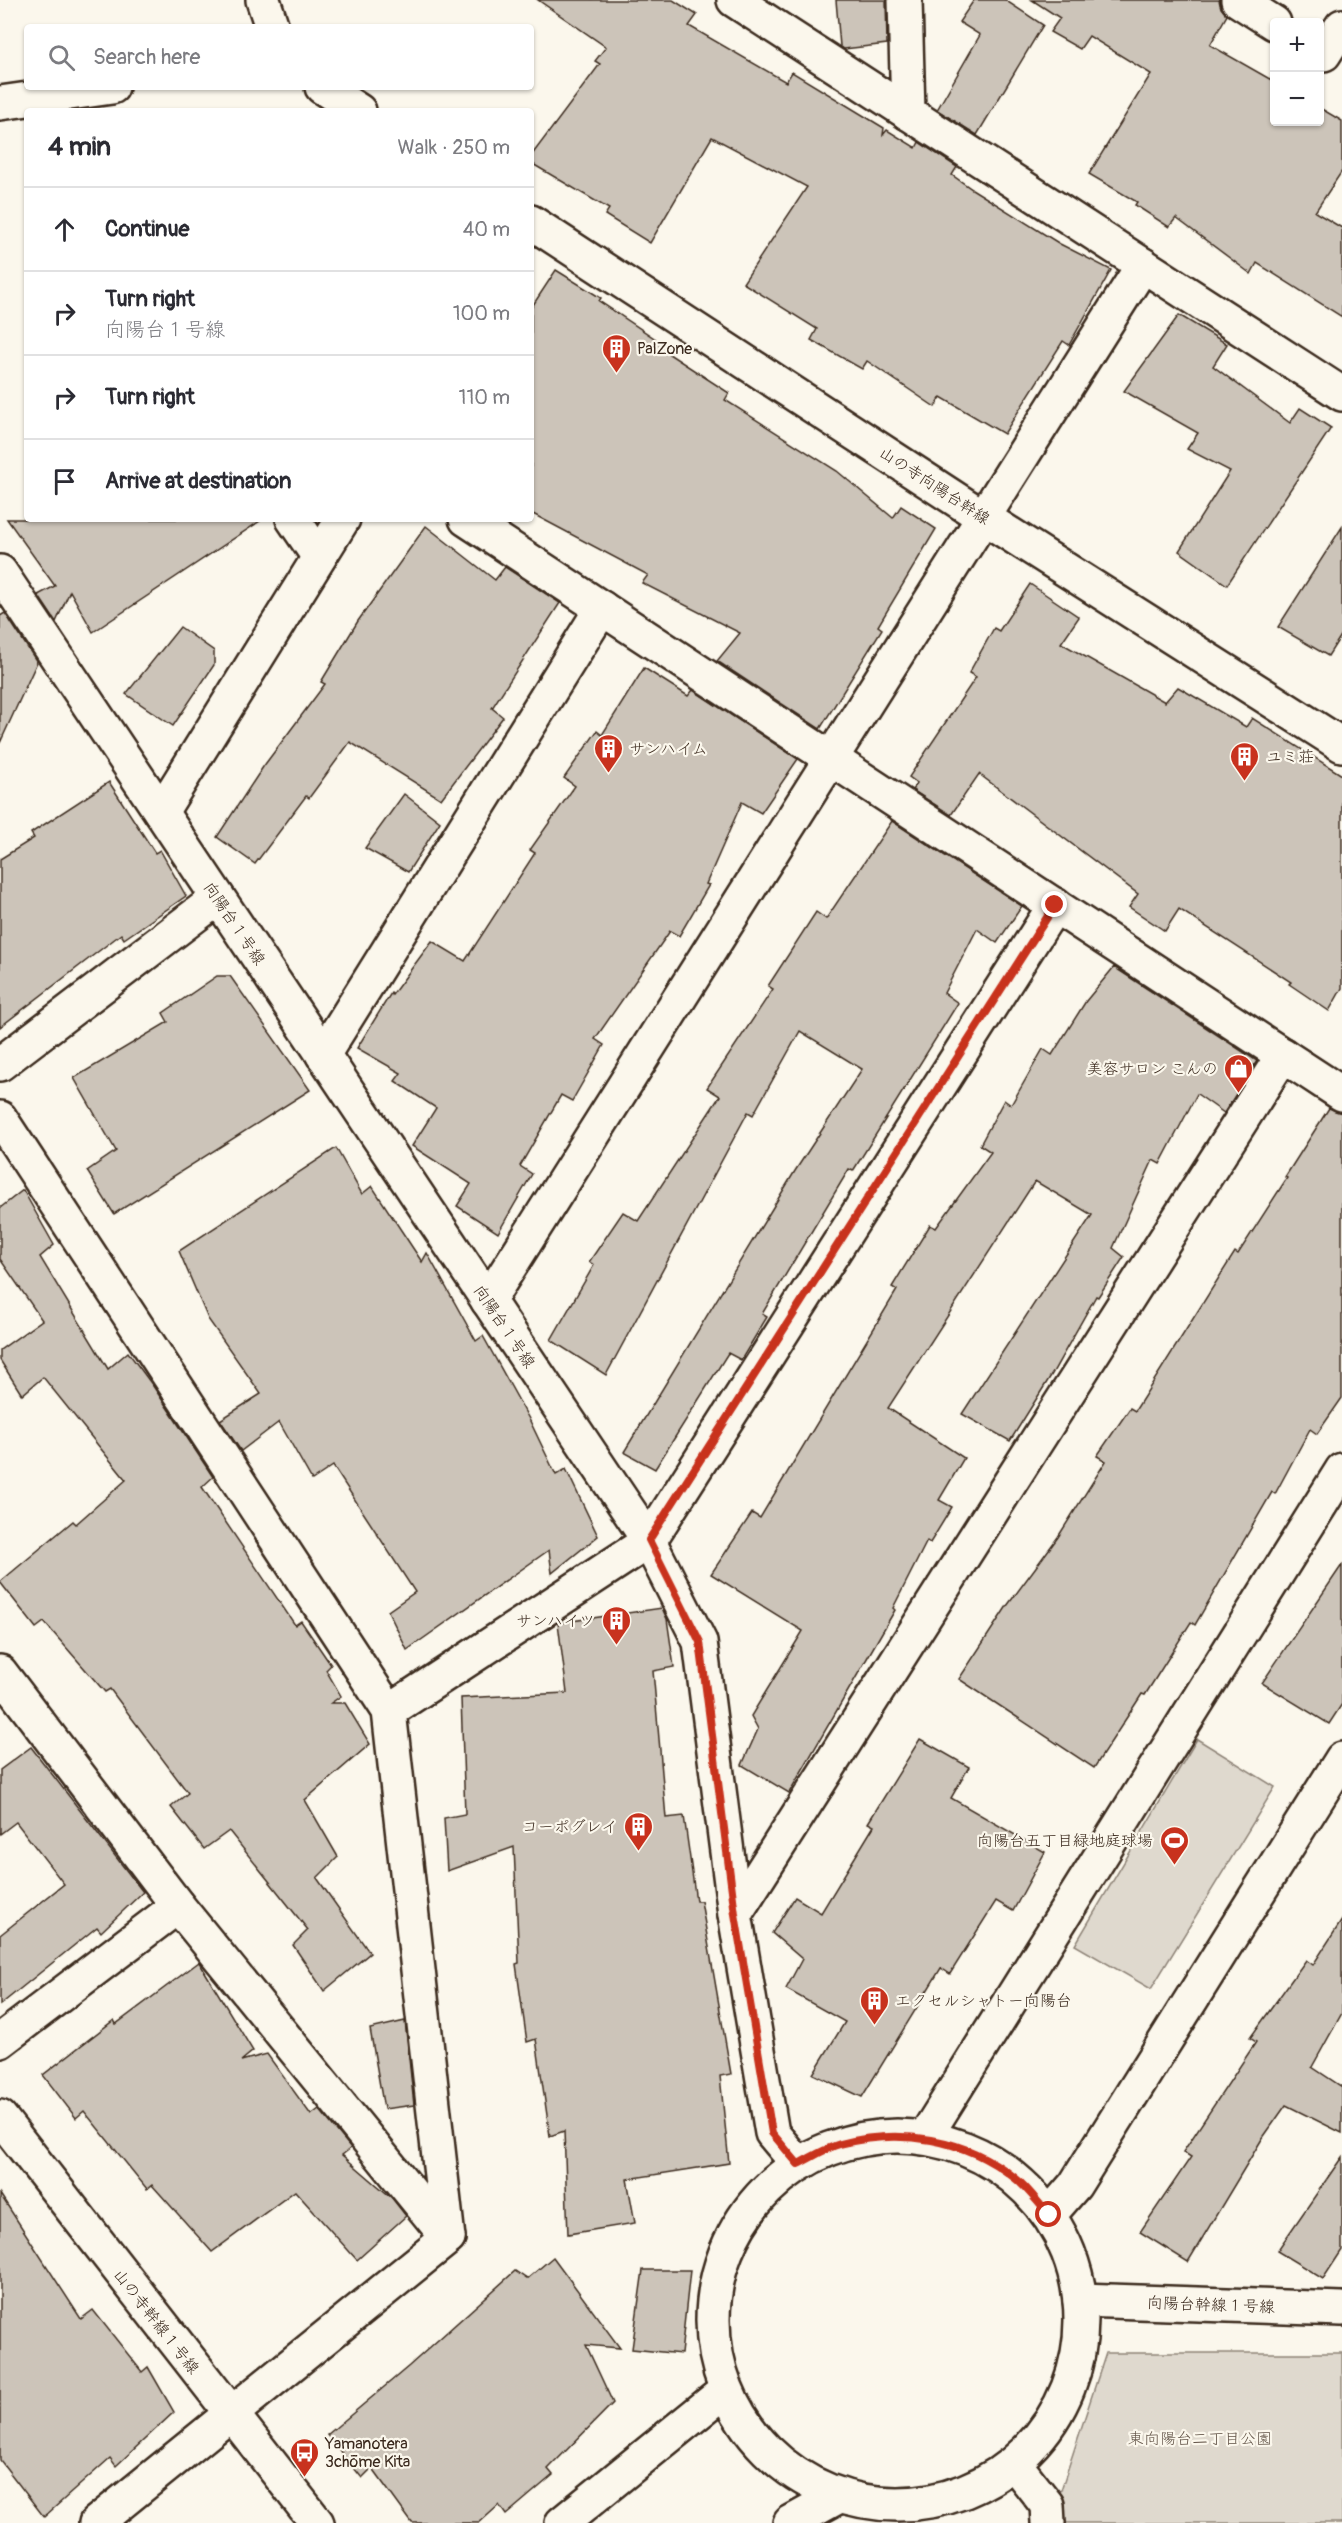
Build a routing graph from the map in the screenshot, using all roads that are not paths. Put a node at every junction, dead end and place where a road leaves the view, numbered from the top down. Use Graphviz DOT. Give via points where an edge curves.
graph roads {
  1 [pos="263,0"];
  2 [pos="734,0"];
  3 [pos="905,0"];
  4 [pos="1238,0"];
  5 [pos="1270,20"];
  6 [pos="271,24"];
  7 [pos="1342,26"];
  8 [pos="1328,57"];
  9 [pos="99,90"];
  10 [pos="327,90"];
  11 [pos="354,108"];
  12 [pos="13,110"];
  13 [pos="908,113"];
  14 [pos="534,224"];
  15 [pos="1143,265"];
  16 [pos="1342,394"];
  17 [pos="983,517"];
  18 [pos="295,522"];
  19 [pos="341,522"];
  20 [pos="471,522"];
  21 [pos="319,557"];
  22 [pos="0,572"];
  23 [pos="602,608"];
  24 [pos="1342,745"];
  25 [pos="831,759"];
  26 [pos="161,812"];
  27 [pos="218,898"];
  28 [pos="1055,905"];
  29 [pos="323,1055"];
  30 [pos="1283,1055"];
  31 [pos="0,1064"];
  32 [pos="1342,1094"];
  33 [pos="0,1118"];
  34 [pos="488,1301"];
  35 [pos="1342,1470"];
  36 [pos="649,1540"];
  37 [pos="0,1672"];
  38 [pos="389,1711"];
  39 [pos="1342,1759"];
  40 [pos="178,1906"];
  41 [pos="735,1914"];
  42 [pos="0,2041"];
  43 [pos="0,2117"];
  44 [pos="925,2137"];
  45 [pos="798,2164"];
  46 [pos="1049,2215"];
  47 [pos="448,2238"];
  48 [pos="1080,2300"];
  49 [pos="1339,2304"];
  50 [pos="726,2390"];
  51 [pos="230,2415"];
  52 [pos="1014,2463"];
  53 [pos="839,2496"];
  54 [pos="894,2514"];
  55 [pos="96,2523"];
  56 [pos="317,2523"];
  57 [pos="562,2523"];
  58 [pos="790,2523"];
  59 [pos="1048,2523"];
  1 -- 6 [label="street"];
  2 -- 13 [label="street"];
  3 -- 13 [label="street"];
  4 -- 5 [label="street"];
  7 -- 8 [label="street"];
  9 -- 12 [label="street"];
  10 -- 11 [label="street"];
  13 -- 15 [label="street"];
  14 -- 17 [label="street, 山の寺向陽台幹線"];
  15 -- 16 [label="street"];
  15 -- 17 [label="street"];
  17 -- 24 [label="street, 山の寺向陽台幹線"];
  17 -- 25 [label="street"];
  18 -- 21 [label="street"];
  19 -- 21 [label="street"];
  20 -- 23 [label="street"];
  21 -- 26 [label="street"];
  22 -- 26 [label="street, 向陽台１号線"];
  23 -- 25 [label="street"];
  23 -- 29 [label="street"];
  25 -- 28 [label="street"];
  25 -- 34 [label="street"];
  26 -- 27 [label="street, 向陽台１号線"];
  27 -- 29 [label="street, 向陽台１号線"];
  27 -- 31 [label="street"];
  28 -- 30 [label="street"];
  28 -- 36 [label="street"];
  29 -- 34 [label="street, 向陽台１号線"];
  30 -- 32 [label="street"];
  30 -- 41 [label="street"];
  33 -- 38 [label="street"];
  34 -- 36 [label="street, 向陽台１号線"];
  35 -- 44 [label="street"];
  36 -- 38 [label="street"];
  36 -- 41 [label="street, 向陽台１号線" via="700,1642"];
  37 -- 40 [label="street"];
  38 -- 47 [label="street"];
  39 -- 46 [label="street" via="1075,2185"];
  40 -- 42 [label="street"];
  40 -- 47 [label="street"];
  41 -- 45 [label="street, 向陽台１号線" via="772,2133"];
  43 -- 51 [label="street, 山の寺幹線１号線"];
  44 -- 45 [label="street" via="881,2136 838,2145"];
  44 -- 46 [label="street" via="973,2151 1015,2178"];
  45 -- 50 [label="street" via="759,2197 730,2240 715,2289 713,2340"];
  46 -- 48 [label="street" via="1070,2256"];
  47 -- 51 [label="street"];
  48 -- 49 [label="street, 向陽台幹線１号線"];
  48 -- 52 [label="street" via="1079,2345 1068,2390 1045,2430"];
  50 -- 53 [label="street" via="744,2425 771,2456 803,2480"];
  50 -- 57 [label="street"];
  51 -- 55 [label="street"];
  51 -- 56 [label="street, 山の寺幹線１号線"];
  52 -- 54 [label="street" via="978,2486"];
  52 -- 59 [label="street" via="1047,2505"];
  53 -- 54 [label="street"];
  53 -- 58 [label="street"];
}
